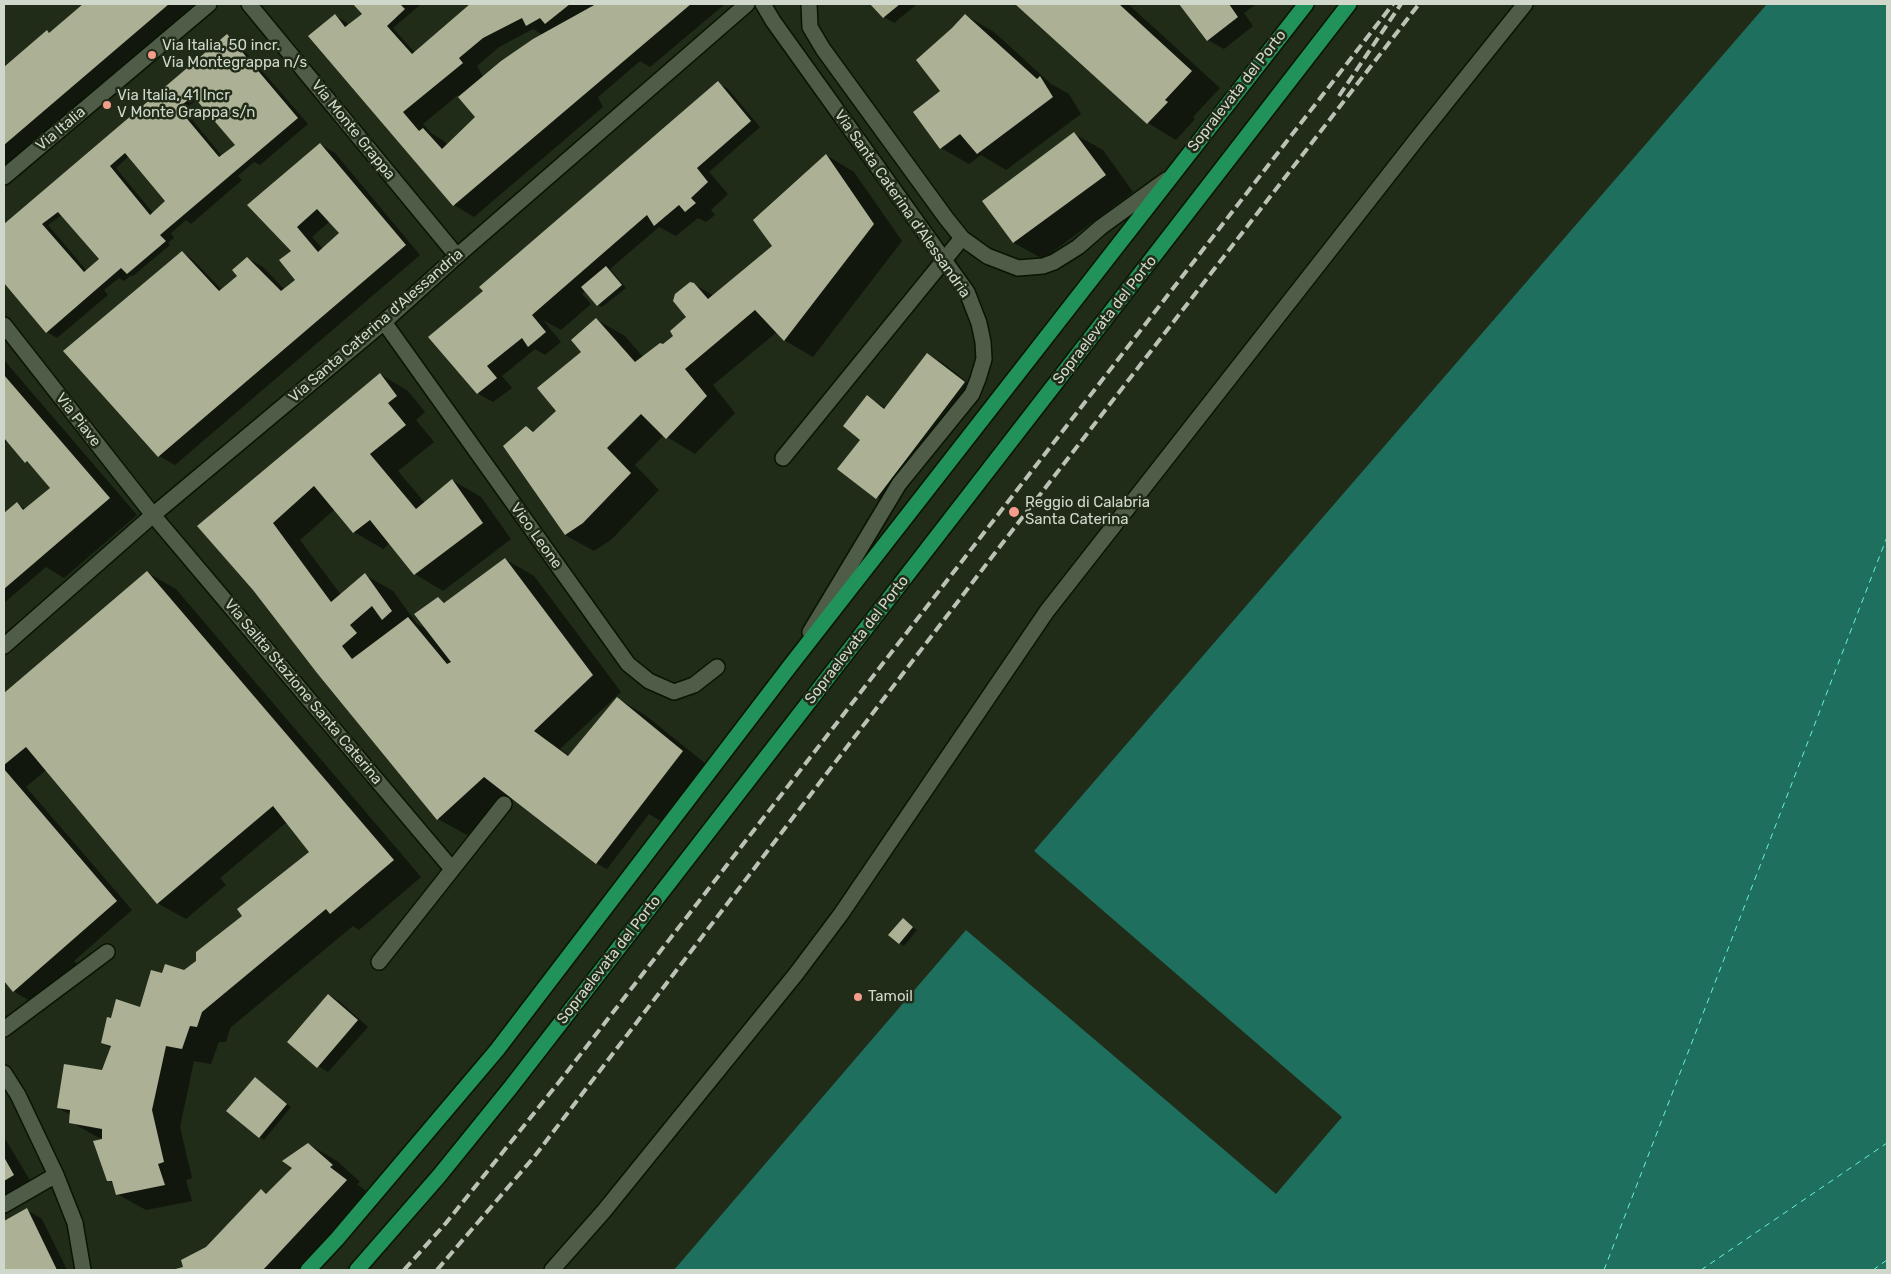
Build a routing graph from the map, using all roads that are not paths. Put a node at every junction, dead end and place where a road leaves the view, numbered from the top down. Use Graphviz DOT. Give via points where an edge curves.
graph roads {
  1 [pos="209,4"];
  2 [pos="249,4"];
  3 [pos="747,4"];
  4 [pos="763,4"];
  5 [pos="809,4"];
  6 [pos="1306,4"];
  7 [pos="1350,4"];
  8 [pos="1525,4"];
  9 [pos="4,177"];
  10 [pos="1169,178"];
  11 [pos="962,238"];
  12 [pos="457,256"];
  13 [pos="943,259"];
  14 [pos="384,322"];
  15 [pos="4,326"];
  16 [pos="783,458"];
  17 [pos="153,515"];
  18 [pos="4,646"];
  19 [pos="790,666"];
  20 [pos="717,667"];
  21 [pos="504,804"];
  22 [pos="452,869"];
  23 [pos="107,952"];
  24 [pos="379,962"];
  25 [pos="4,1029"];
  26 [pos="4,1073"];
  27 [pos="56,1175"];
  28 [pos="4,1205"];
  29 [pos="83,1270"];
  30 [pos="308,1270"];
  31 [pos="358,1270"];
  32 [pos="552,1270"];
  1 -- 9 [label="street, Via Italia"];
  2 -- 12 [label="street, Via Monte Grappa"];
  3 -- 12 [label="street, Via Santa Caterina d'Alessandria"];
  4 -- 13 [label="street, Via Santa Caterina d'Alessandria"];
  5 -- 11 [label="street, Via Santa Caterina d'Alessandria" via="810,27 823,49"];
  6 -- 10 [label="main road, Sopralevata del Porto"];
  7 -- 31 [label="main road, Sopraelevata del Porto" via="511,1087"];
  8 -- 32 [label="street" via="1047,611 841,914 796,974 604,1211"];
  10 -- 11 [label="street, Via Santa Caterina d'Alessandria" via="1072,251 1042,266 1018,268 1000,262"];
  10 -- 19 [label="main road"];
  11 -- 13 [label="street"];
  12 -- 14 [label="street, Via Santa Caterina d'Alessandria"];
  13 -- 16 [label="street"];
  13 -- 19 [label="street, Via Santa Caterina d'Alessandria" via="967,292 979,323 984,359 978,380 967,401 899,484"];
  14 -- 17 [label="street, Via Santa Caterina d'Alessandria"];
  14 -- 20 [label="street, Vico Leone" via="628,664 649,681 674,692 694,685"];
  15 -- 17 [label="street, Via Piave"];
  17 -- 18 [label="street, Via Santa Caterina d'Alessandria"];
  17 -- 22 [label="street, Via Salita Stazione Santa Caterina"];
  19 -- 30 [label="main road" via="497,1050"];
  21 -- 22 [label="street"];
  22 -- 24 [label="street"];
  23 -- 25 [label="street"];
  26 -- 27 [label="street"];
  27 -- 28 [label="street"];
  27 -- 29 [label="street" via="75,1223"];
}
